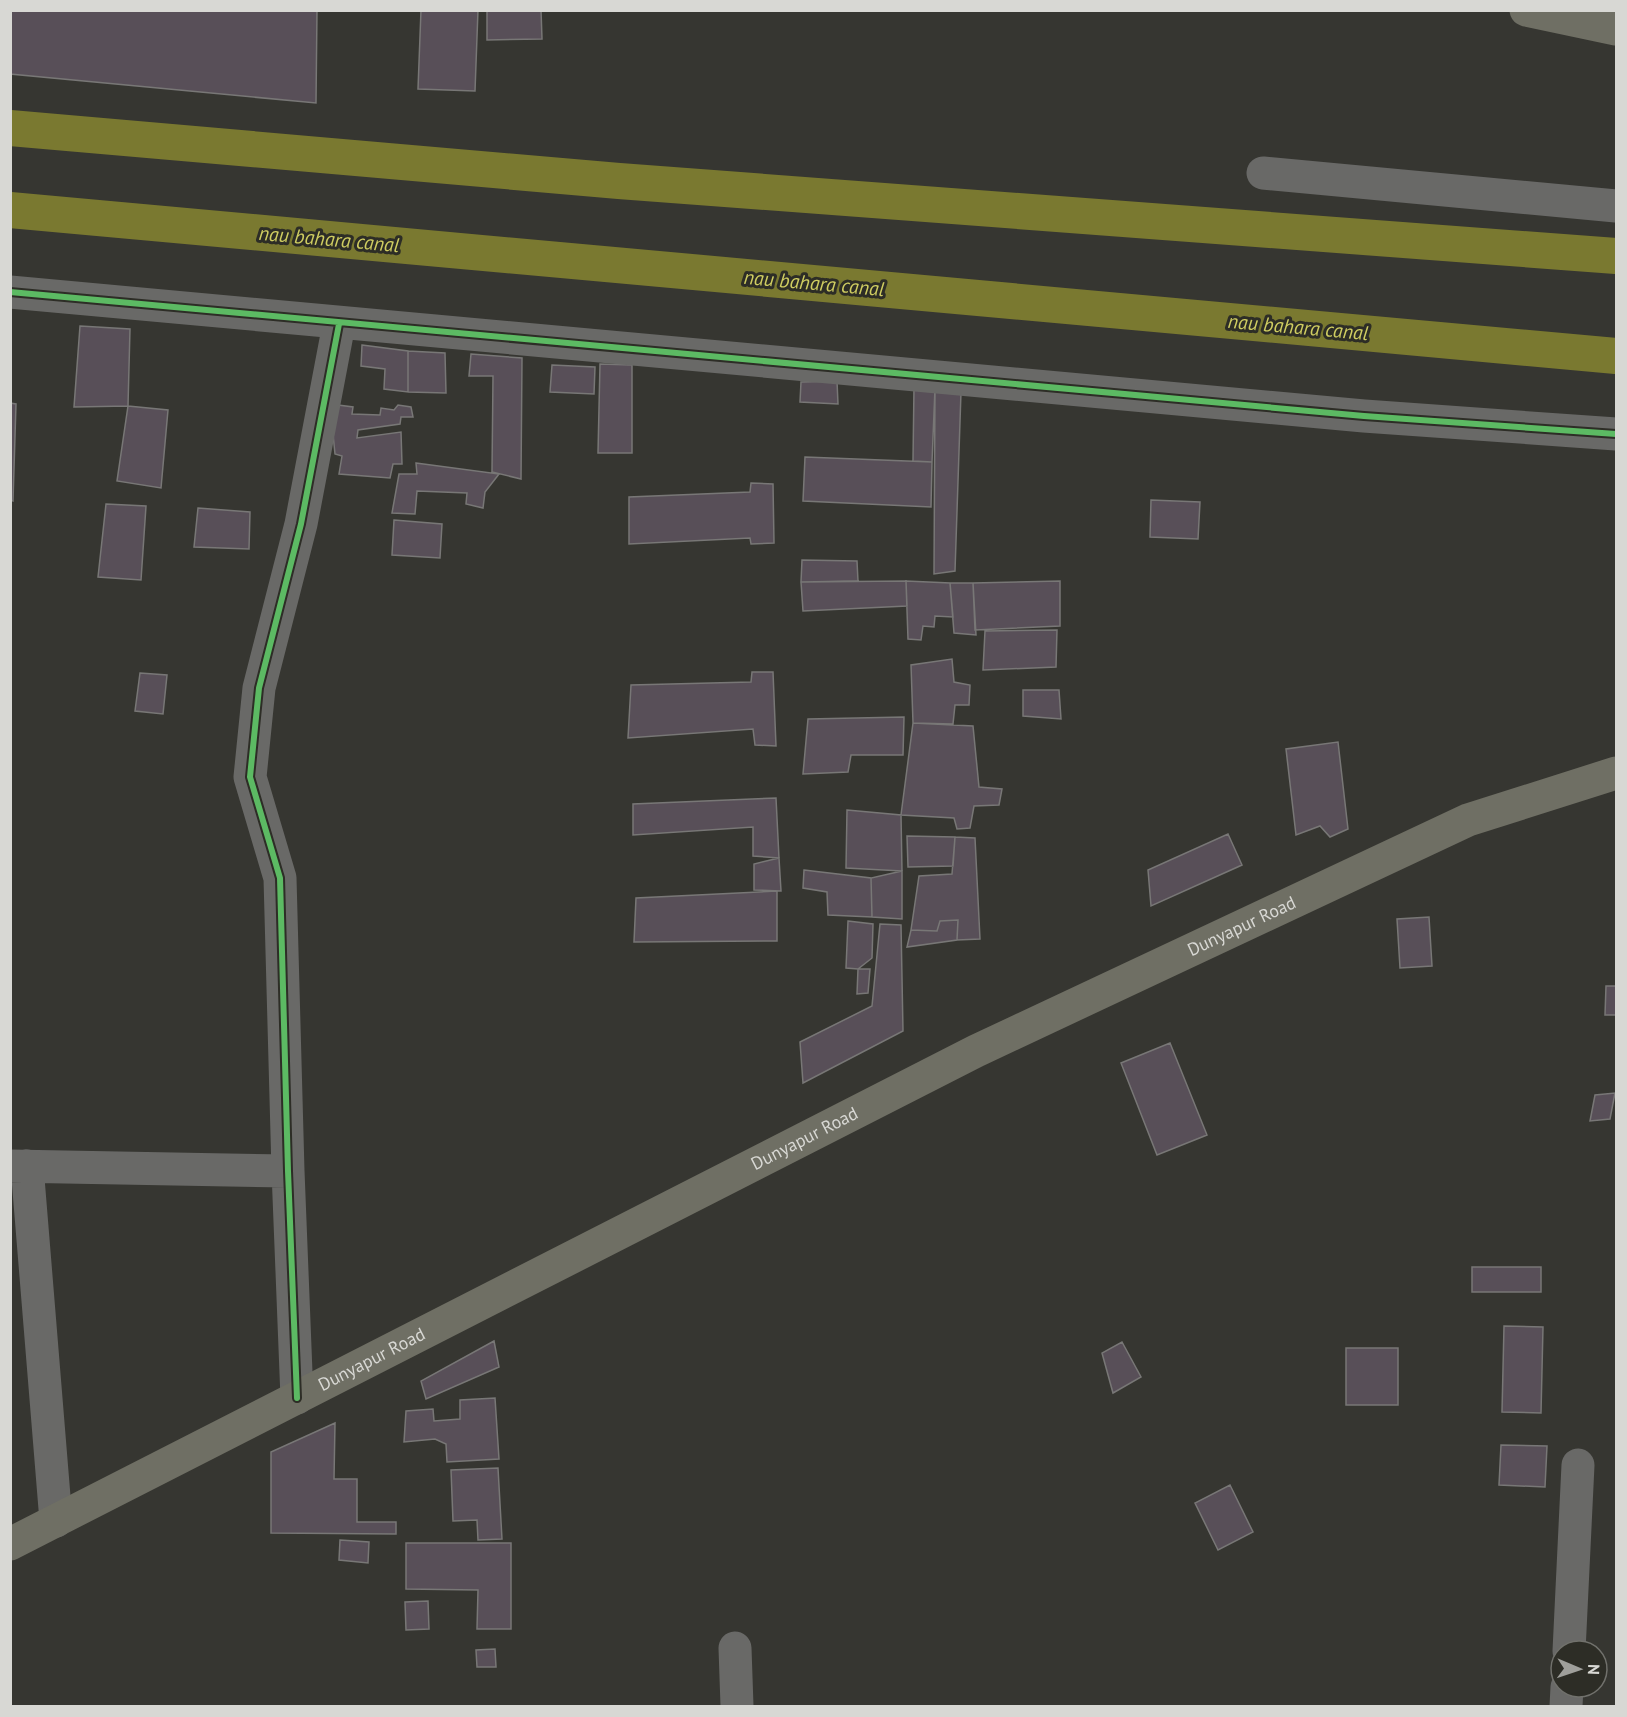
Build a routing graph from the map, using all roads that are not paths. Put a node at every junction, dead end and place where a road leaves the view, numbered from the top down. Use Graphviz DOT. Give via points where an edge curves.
graph roads {
  1 [pos="1526,10"];
  2 [pos="1617,29"];
  3 [pos="1263,173"];
  4 [pos="1617,206"];
  5 [pos="10,292"];
  6 [pos="339,324"];
  7 [pos="1617,434"];
  8 [pos="1617,773"];
  9 [pos="19,1166"];
  10 [pos="288,1171"];
  11 [pos="297,1398"];
  12 [pos="1578,1465"];
  13 [pos="56,1521"];
  14 [pos="10,1544"];
  15 [pos="1570,1639"];
  16 [pos="735,1648"];
  17 [pos="737,1707"];
  1 -- 2 [label="main road"];
  3 -- 4 [label="street"];
  5 -- 6 [label="street"];
  6 -- 7 [label="street" via="1364,416"];
  6 -- 10 [label="street" via="301,524 259,688 250,777 280,878"];
  8 -- 11 [label="main road, Dunyapur Road" via="1468,820 986,1046"];
  9 -- 10 [label="street"];
  9 -- 13 [label="street"];
  10 -- 11 [label="street"];
  11 -- 13 [label="main road, Dunyapur Road"];
  12 -- 15 [label="street"];
  13 -- 14 [label="main road, Dunyapur Road"];
  16 -- 17 [label="street"];
}
